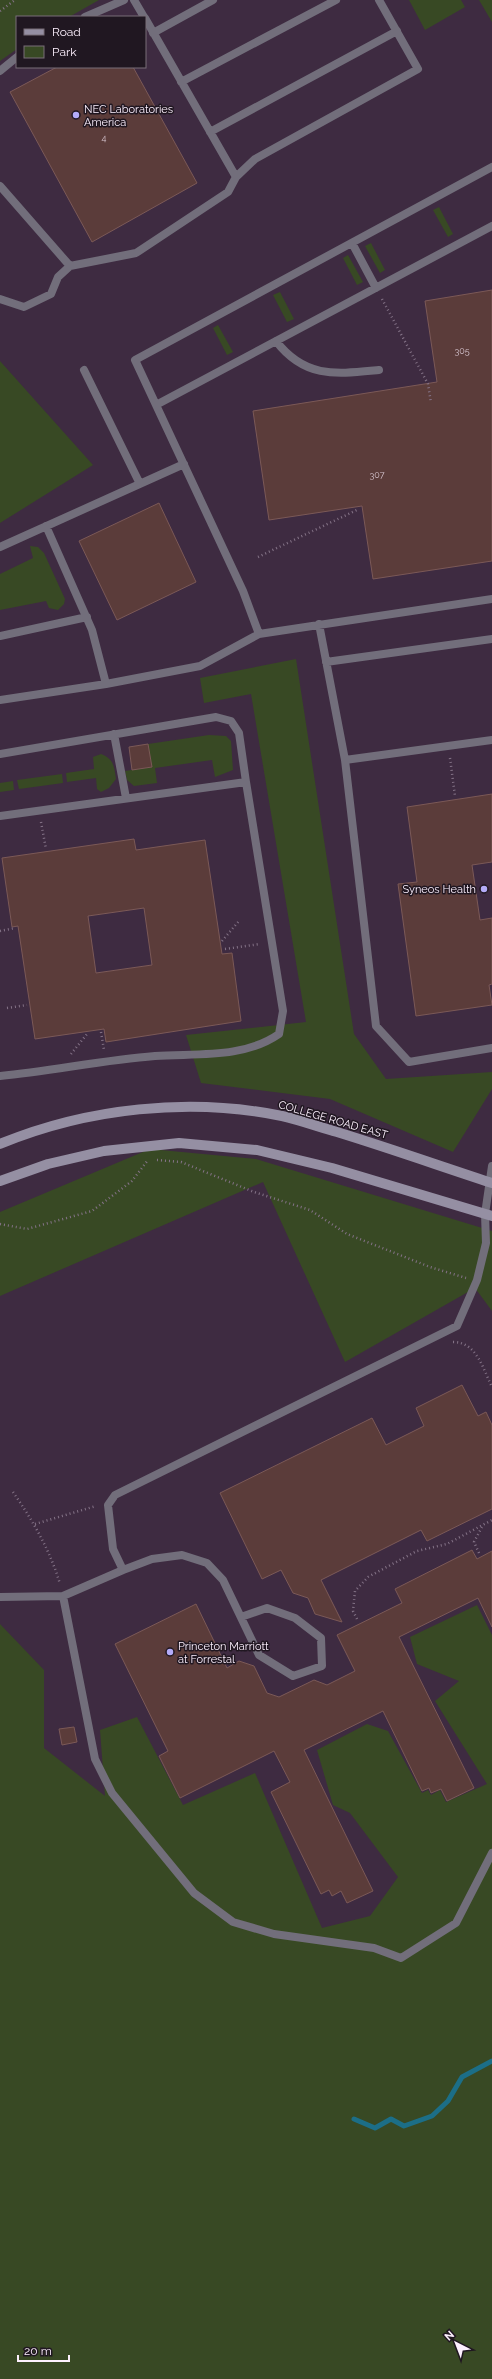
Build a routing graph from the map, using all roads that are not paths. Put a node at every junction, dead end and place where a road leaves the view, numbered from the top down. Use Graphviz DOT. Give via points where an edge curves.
graph roads {
  1 [pos="124,0"];
  2 [pos="134,0"];
  3 [pos="213,0"];
  4 [pos="336,0"];
  5 [pos="379,0"];
  6 [pos="87,16"];
  7 [pos="144,16"];
  8 [pos="146,20"];
  9 [pos="397,30"];
  10 [pos="153,33"];
  11 [pos="16,58"];
  12 [pos="0,71"];
  13 [pos="181,82"];
  14 [pos="210,132"];
  15 [pos="492,167"];
  16 [pos="236,177"];
  17 [pos="0,186"];
  18 [pos="492,226"];
  19 [pos="352,243"];
  20 [pos="70,266"];
  21 [pos="376,288"];
  22 [pos="0,299"];
  23 [pos="276,341"];
  24 [pos="84,370"];
  25 [pos="379,370"];
  26 [pos="156,405"];
  27 [pos="184,464"];
  28 [pos="140,484"];
  29 [pos="46,526"];
  30 [pos="0,547"];
  31 [pos="492,599"];
  32 [pos="87,617"];
  33 [pos="319,624"];
  34 [pos="259,634"];
  35 [pos="0,636"];
  36 [pos="492,639"];
  37 [pos="326,662"];
  38 [pos="106,684"];
  39 [pos="0,700"];
  40 [pos="114,734"];
  41 [pos="492,740"];
  42 [pos="0,754"];
  43 [pos="345,760"];
  44 [pos="246,782"];
  45 [pos="126,798"];
  46 [pos="0,816"];
  47 [pos="492,1048"];
  48 [pos="0,1076"];
  49 [pos="0,1144"];
  50 [pos="492,1166"];
  51 [pos="0,1181"];
  52 [pos="490,1182"];
  53 [pos="488,1215"];
  54 [pos="123,1570"];
  55 [pos="64,1596"];
  56 [pos="0,1597"];
  57 [pos="241,1617"];
  58 [pos="492,1853"];
  1 -- 6 [label="lane"];
  2 -- 7 [label="lane"];
  3 -- 10 [label="lane"];
  4 -- 13 [label="lane"];
  5 -- 9 [label="lane"];
  8 -- 10 [label="lane"];
  9 -- 14 [label="lane"];
  9 -- 16 [label="lane" via="418,68 255,159"];
  10 -- 13 [label="lane"];
  11 -- 12 [label="lane"];
  13 -- 14 [label="lane"];
  14 -- 16 [label="lane"];
  15 -- 19 [label="lane"];
  16 -- 20 [label="lane" via="228,192 136,253"];
  17 -- 20 [label="lane"];
  18 -- 21 [label="lane"];
  19 -- 21 [label="lane"];
  19 -- 26 [label="lane" via="135,360"];
  20 -- 22 [label="lane" via="58,277 51,294 24,307"];
  21 -- 23 [label="lane"];
  23 -- 25 [label="lane" via="295,362 309,369 346,373"];
  23 -- 26 [label="lane"];
  24 -- 28 [label="lane"];
  26 -- 27 [label="lane"];
  27 -- 28 [label="lane"];
  27 -- 34 [label="lane" via="243,591"];
  28 -- 29 [label="lane"];
  29 -- 30 [label="lane"];
  29 -- 32 [label="lane"];
  31 -- 33 [label="lane"];
  32 -- 35 [label="lane"];
  32 -- 38 [label="lane"];
  33 -- 34 [label="lane"];
  33 -- 37 [label="lane"];
  34 -- 38 [label="lane" via="200,666"];
  36 -- 37 [label="lane"];
  37 -- 43 [label="lane"];
  38 -- 39 [label="lane"];
  40 -- 42 [label="lane"];
  40 -- 44 [label="lane" via="216,717 231,721 239,733"];
  40 -- 45 [label="lane"];
  41 -- 43 [label="lane"];
  43 -- 47 [label="lane" via="376,1026 409,1062"];
  44 -- 45 [label="lane"];
  44 -- 48 [label="lane" via="283,1011 279,1034 268,1042 216,1055 154,1056"];
  45 -- 46 [label="lane"];
  49 -- 52 [label="street, COLLEGE ROAD EAST" via="24,1134 81,1118 147,1109 214,1107 282,1116"];
  50 -- 52 [label="lane"];
  51 -- 53 [label="street" via="48,1164 104,1151 179,1143 257,1150 332,1168"];
  52 -- 53 [label="lane"];
  53 -- 54 [label="lane" via="486,1243 477,1280 457,1326 114,1495 108,1505 108,1512 113,1549"];
  54 -- 55 [label="lane"];
  54 -- 57 [label="lane" via="152,1559 182,1556 207,1563 223,1580"];
  55 -- 56 [label="lane"];
  55 -- 58 [label="lane" via="95,1759 112,1793 194,1893 233,1922 274,1934 374,1948 401,1958 456,1923"];
  57 -- 57 [label="lane" via="259,1655 293,1676 322,1666 321,1638 295,1618 266,1608"];
}
